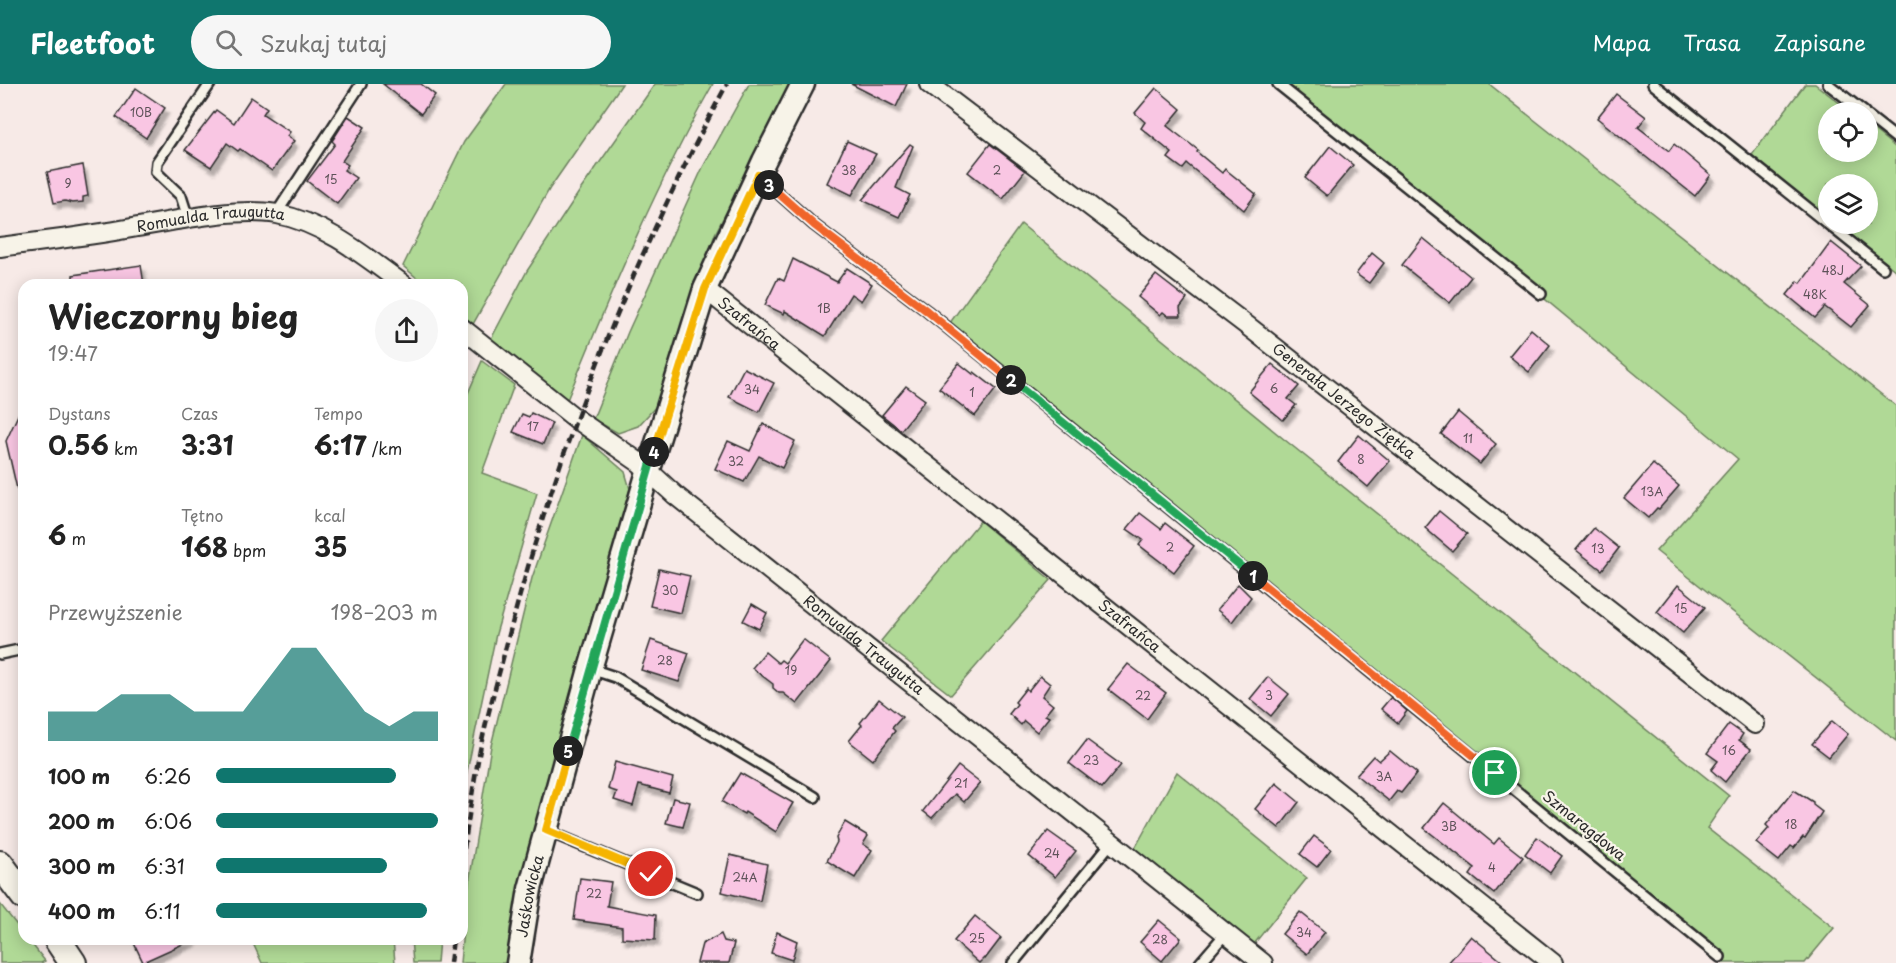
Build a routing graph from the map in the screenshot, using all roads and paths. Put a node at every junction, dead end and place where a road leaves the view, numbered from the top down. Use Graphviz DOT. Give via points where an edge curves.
graph roads {
  1 [pos="210,84"];
  2 [pos="362,84"];
  3 [pos="803,84"];
  4 [pos="929,84"];
  5 [pos="1278,84"];
  6 [pos="1653,84"];
  7 [pos="1828,84"];
  8 [pos="1851,102"];
  9 [pos="1878,124"];
  10 [pos="1896,138"];
  11 [pos="758,175"];
  12 [pos="276,214"];
  13 [pos="188,218"];
  14 [pos="0,247"];
  15 [pos="1883,268"];
  16 [pos="395,279"];
  17 [pos="705,289"];
  18 [pos="1541,294"];
  19 [pos="468,333"];
  20 [pos="648,472"];
  21 [pos="18,650"];
  22 [pos="0,654"];
  23 [pos="590,669"];
  24 [pos="1755,724"];
  25 [pos="815,797"];
  26 [pos="546,830"];
  27 [pos="1111,843"];
  28 [pos="0,864"];
  29 [pos="18,888"];
  30 [pos="697,893"];
  31 [pos="1226,933"];
  32 [pos="61,945"];
  33 [pos="1720,957"];
  34 [pos="72,963"];
  35 [pos="518,963"];
  36 [pos="1012,963"];
  37 [pos="1200,963"];
  38 [pos="1263,963"];
  39 [pos="1553,963"];
  1 -- 13 [label="lane" via="157,162 156,172 181,196"];
  2 -- 12 [label="lane"];
  3 -- 11 [label="street, Jaśkowicka"];
  4 -- 24 [label="street, Generała Jerzego Ziętka" via="1249,327"];
  5 -- 18 [label="lane"];
  6 -- 15 [label="lane"];
  7 -- 8 [label="lane"];
  9 -- 10 [label="lane"];
  11 -- 17 [label="street, Jaśkowicka"];
  11 -- 33 [label="lane, Szmaragdowa" via="814,225 927,311"];
  12 -- 13 [label="street, Romualda Traugutta"];
  12 -- 16 [label="street, Romualda Traugutta" via="338,239"];
  13 -- 14 [label="street, Romualda Traugutta"];
  17 -- 20 [label="street, Jaśkowicka"];
  17 -- 39 [label="street, Szafrańca"];
  19 -- 20 [label="street, Romualda Traugutta"];
  20 -- 23 [label="street, Jaśkowicka"];
  20 -- 27 [label="street, Romualda Traugutta"];
  21 -- 22 [label="lane"];
  23 -- 25 [label="lane" via="615,677"];
  23 -- 26 [label="street, Jaśkowicka"];
  26 -- 30 [label="lane"];
  26 -- 35 [label="street, Jaśkowicka" via="530,889"];
  27 -- 31 [label="street, Romualda Traugutta"];
  27 -- 36 [label="lane"];
  28 -- 29 [label="main road"];
  31 -- 37 [label="lane"];
  31 -- 38 [label="street, Romualda Traugutta"];
  32 -- 34 [label="main road"];
}
